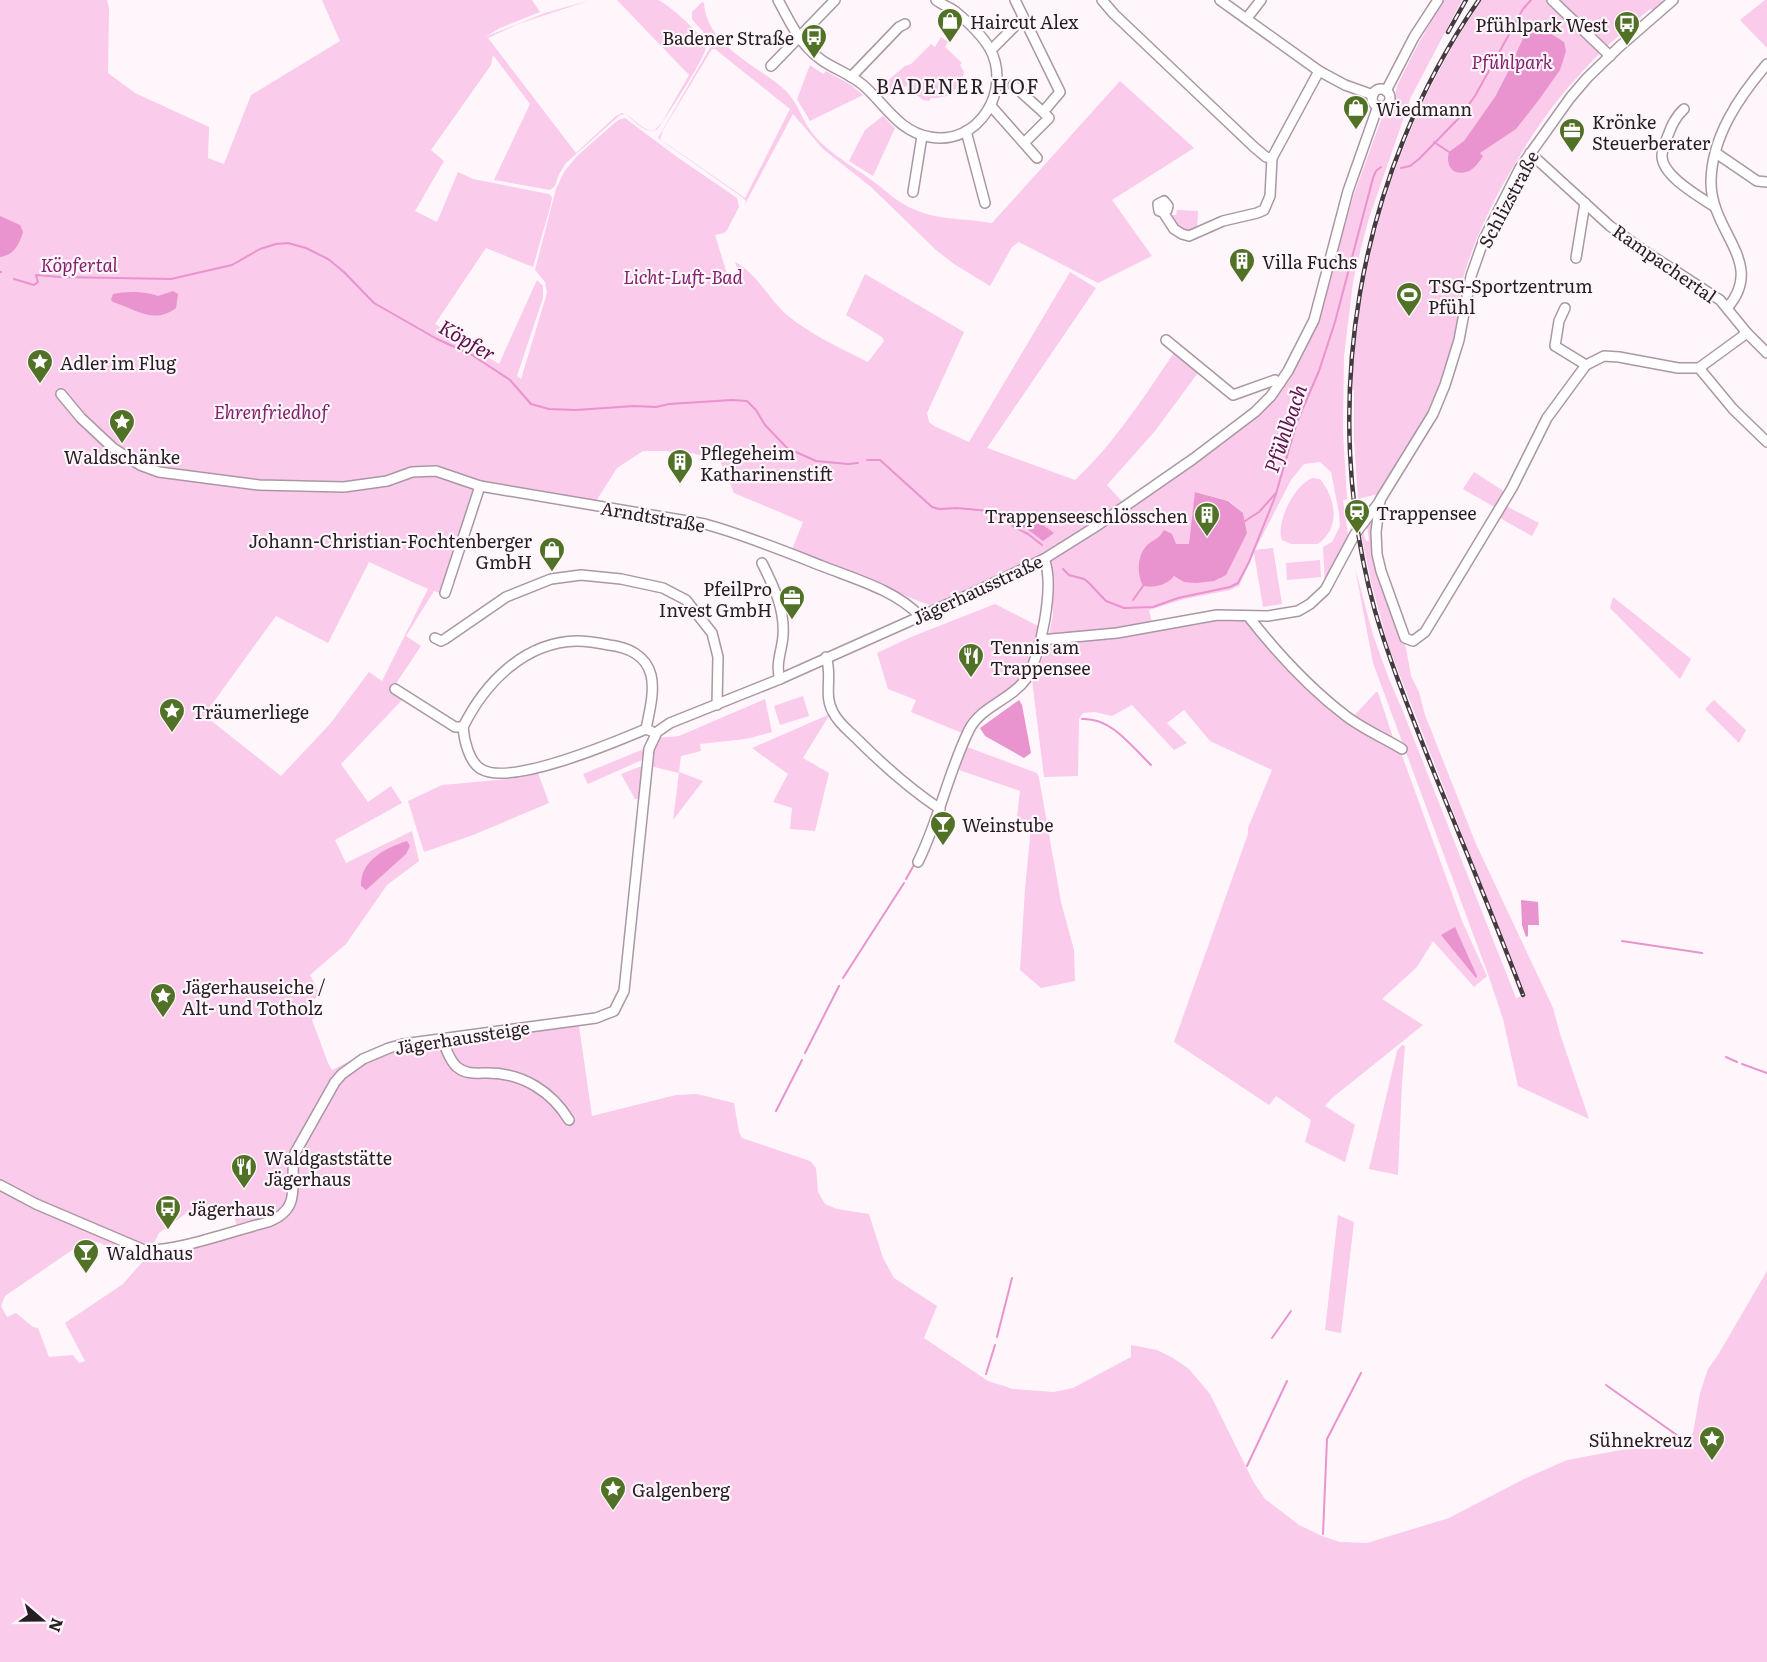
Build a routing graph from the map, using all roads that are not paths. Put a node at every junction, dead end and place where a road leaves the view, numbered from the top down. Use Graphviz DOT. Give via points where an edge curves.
graph roads {
  1 [pos="778,0"];
  2 [pos="835,0"];
  3 [pos="936,0"];
  4 [pos="1015,0"];
  5 [pos="1102,0"];
  6 [pos="1220,0"];
  7 [pos="1261,0"];
  8 [pos="1438,0"];
  9 [pos="1552,0"];
  10 [pos="1673,0"];
  11 [pos="1023,18"];
  12 [pos="1247,18"];
  13 [pos="906,24"];
  14 [pos="799,37"];
  15 [pos="991,50"];
  16 [pos="1610,56"];
  17 [pos="1767,64"];
  18 [pos="771,66"];
  19 [pos="1319,71"];
  20 [pos="851,77"];
  21 [pos="1013,85"];
  22 [pos="1386,91"];
  23 [pos="1373,95"];
  24 [pos="991,106"];
  25 [pos="1378,106"];
  26 [pos="1684,110"];
  27 [pos="1043,112"];
  28 [pos="966,131"];
  29 [pos="922,136"];
  30 [pos="1024,143"];
  31 [pos="1530,153"];
  32 [pos="1716,153"];
  33 [pos="1037,158"];
  34 [pos="1272,158"];
  35 [pos="1767,183"];
  36 [pos="913,192"];
  37 [pos="985,203"];
  38 [pos="1585,203"];
  39 [pos="1715,207"];
  40 [pos="1163,212"];
  41 [pos="1576,258"];
  42 [pos="1565,308"];
  43 [pos="1727,308"];
  44 [pos="1747,333"];
  45 [pos="1166,340"];
  46 [pos="1767,353"];
  47 [pos="1586,365"];
  48 [pos="1698,368"];
  49 [pos="1280,383"];
  50 [pos="61,394"];
  51 [pos="1767,442"];
  52 [pos="480,486"];
  53 [pos="1380,500"];
  54 [pos="1044,559"];
  55 [pos="762,563"];
  56 [pos="445,593"];
  57 [pos="920,616"];
  58 [pos="1248,616"];
  59 [pos="435,638"];
  60 [pos="1041,640"];
  61 [pos="826,657"];
  62 [pos="780,679"];
  63 [pos="395,689"];
  64 [pos="717,705"];
  65 [pos="463,727"];
  66 [pos="646,729"];
  67 [pos="657,732"];
  68 [pos="1402,749"];
  69 [pos="940,809"];
  70 [pos="918,862"];
  71 [pos="442,1038"];
  72 [pos="569,1120"];
  73 [pos="0,1185"];
  1 -- 14 [label="street"];
  2 -- 14 [label="street"];
  3 -- 15 [label="street" via="970,25"];
  4 -- 11 [label="street"];
  5 -- 34 [label="street" via="1254,147"];
  6 -- 12 [label="street"];
  7 -- 12 [label="street"];
  8 -- 22 [label="street"];
  9 -- 16 [label="street"];
  10 -- 16 [label="street, Schlizstraße"];
  11 -- 15 [label="street"];
  11 -- 27 [label="street" via="1060,92"];
  12 -- 19 [label="street"];
  13 -- 20 [label="street"];
  14 -- 18 [label="street"];
  14 -- 20 [label="street" via="816,57"];
  15 -- 24 [label="street" via="997,72"];
  16 -- 31 [label="street, Schlizstraße" via="1570,98"];
  17 -- 32 [label="street" via="1738,100"];
  19 -- 23 [label="street"];
  19 -- 34 [label="street"];
  20 -- 29 [label="street" via="903,126"];
  21 -- 27 [label="street"];
  22 -- 23 [label="street" via="1377,90"];
  22 -- 25 [label="street" via="1390,101"];
  23 -- 25 [label="street"];
  24 -- 28 [label="street"];
  24 -- 30 [label="street"];
  25 -- 49 [label="street, Jägerhausstraße" via="1348,191 1314,320"];
  26 -- 39 [label="street" via="1671,128 1662,160 1677,180"];
  27 -- 30 [label="street" via="1048,118"];
  28 -- 29 [label="street" via="943,138"];
  28 -- 37 [label="street"];
  29 -- 36 [label="street"];
  30 -- 33 [label="street"];
  31 -- 38 [label="street, Rampachertal"];
  31 -- 53 [label="street, Schlizstraße" via="1484,239 1471,276 1454,358 1433,414"];
  32 -- 35 [label="street"];
  32 -- 39 [label="street" via="1711,182"];
  34 -- 40 [label="street" via="1269,200 1260,212 1223,221 1189,236 1174,229"];
  38 -- 41 [label="street"];
  38 -- 43 [label="street, Rampachertal" via="1628,240"];
  39 -- 43 [label="street" via="1747,271 1742,292"];
  42 -- 47 [label="street" via="1555,346"];
  43 -- 44 [label="street, Rampachertal"];
  44 -- 46 [label="street, Rampachertal"];
  44 -- 48 [label="street"];
  45 -- 49 [label="street" via="1233,395 1275,380"];
  47 -- 48 [label="street" via="1604,356"];
  47 -- 53 [label="street, Schlizstraße" via="1548,418 1512,488 1417,640 1408,641 1401,631 1377,554"];
  48 -- 51 [label="street" via="1732,409"];
  49 -- 54 [label="street, Jägerhausstraße" via="1255,412 1230,432"];
  50 -- 52 [label="street, Arndtstraße" via="113,448 159,472 259,485 344,487 387,481 412,472 436,471"];
  52 -- 56 [label="street"];
  52 -- 57 [label="street, Arndtstraße" via="728,530 856,579 900,599"];
  53 -- 58 [label="street" via="1361,523 1318,598 1298,611"];
  54 -- 57 [label="street, Jägerhausstraße"];
  54 -- 60 [label="street" via="1047,610"];
  55 -- 62 [label="street" via="780,602"];
  57 -- 61 [label="street, Jägerhausstraße"];
  58 -- 60 [label="street" via="1210,615 1129,632"];
  58 -- 68 [label="street" via="1306,682 1347,717"];
  59 -- 64 [label="street" via="446,639 506,597 550,579 581,575 663,588 686,600 712,633 718,657"];
  60 -- 69 [label="street" via="1027,678 973,723"];
  61 -- 62 [label="street, Jägerhausstraße"];
  61 -- 69 [label="street" via="830,667 829,700 840,722 884,765"];
  62 -- 64 [label="street, Jägerhausstraße"];
  63 -- 65 [label="street" via="454,727"];
  64 -- 67 [label="street, Jägerhausstraße"];
  65 -- 66 [label="street" via="476,765 497,774 571,759"];
  65 -- 66 [label="street" via="472,708 507,669 539,649 578,641 624,648 647,664 651,704"];
  66 -- 67 [label="street"];
  67 -- 71 [label="street, Jägerhaussteige" via="649,749 624,991 614,1011 596,1018"];
  69 -- 70 [label="street"];
  71 -- 72 [label="street" via="462,1070 505,1075 534,1085 553,1098"];
  71 -- 73 [label="street, Jägerhaussteige" via="376,1053 351,1066 335,1082 295,1153 292,1201 278,1218 149,1250 36,1204"];
}
